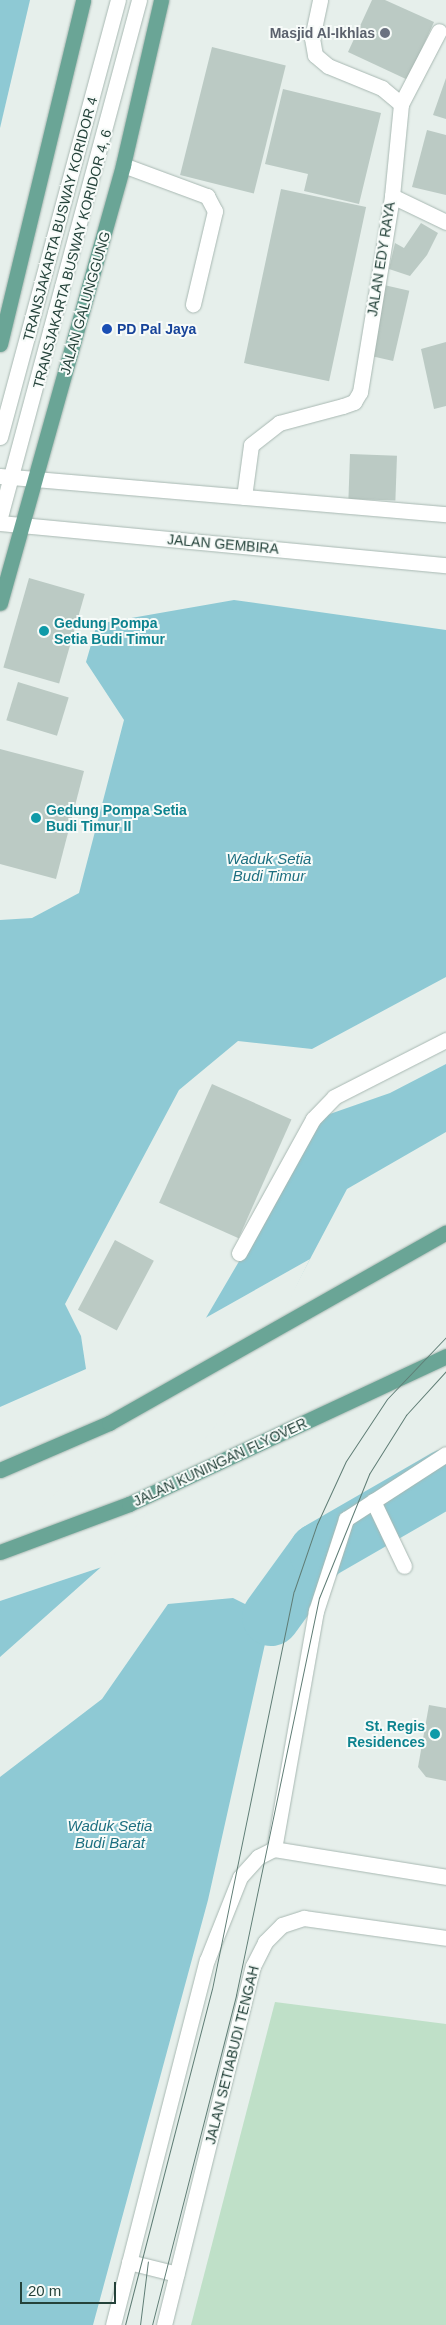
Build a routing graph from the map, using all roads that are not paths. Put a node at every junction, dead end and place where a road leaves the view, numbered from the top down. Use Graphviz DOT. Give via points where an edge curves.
graph roads {
  1 [pos="83,0"];
  2 [pos="118,0"];
  3 [pos="139,0"];
  4 [pos="161,0"];
  5 [pos="320,0"];
  6 [pos="439,31"];
  7 [pos="401,104"];
  8 [pos="123,165"];
  9 [pos="392,196"];
  10 [pos="446,222"];
  11 [pos="193,304"];
  12 [pos="0,344"];
  13 [pos="0,437"];
  14 [pos="4,478"];
  15 [pos="34,479"];
  16 [pos="244,497"];
  17 [pos="446,514"];
  18 [pos="0,517"];
  19 [pos="0,523"];
  20 [pos="22,525"];
  21 [pos="446,565"];
  22 [pos="0,603"];
  23 [pos="446,1040"];
  24 [pos="446,1232"];
  25 [pos="239,1253"];
  26 [pos="440,1359"];
  27 [pos="446,1454"];
  28 [pos="0,1470"];
  29 [pos="375,1506"];
  30 [pos="0,1552"];
  31 [pos="404,1566"];
  32 [pos="274,1848"];
  33 [pos="446,1878"];
  34 [pos="446,1938"];
  35 [pos="129,2262"];
  36 [pos="177,2274"];
  37 [pos="113,2325"];
  38 [pos="164,2325"];
  1 -- 12 [label="main road"];
  2 -- 13 [label="street, TRANSJAKARTA BUSWAY KORIDOR 4"];
  3 -- 14 [label="street, TRANSJAKARTA BUSWAY KORIDOR 4, 6"];
  4 -- 8 [label="main road, JALAN GALUNGGUNG"];
  5 -- 7 [label="street" via="312,38 315,55 328,66 382,88"];
  6 -- 7 [label="street"];
  7 -- 9 [label="street, JALAN EDY RAYA"];
  8 -- 11 [label="street" via="206,196 215,211"];
  8 -- 15 [label="main road, JALAN GALUNGGUNG"];
  9 -- 10 [label="street"];
  9 -- 16 [label="street, JALAN EDY RAYA" via="360,392 354,402 279,423 251,445"];
  14 -- 15 [label="street"];
  14 -- 18 [label="street, TRANSJAKARTA BUSWAY KORIDOR 4, 6"];
  15 -- 16 [label="street"];
  15 -- 20 [label="main road, JALAN GALUNGGUNG"];
  16 -- 17 [label="street"];
  19 -- 20 [label="street, JALAN GEMBIRA"];
  20 -- 21 [label="street, JALAN GEMBIRA"];
  20 -- 22 [label="main road, JALAN GALUNGGUNG"];
  23 -- 25 [label="street" via="329,1102 313,1119"];
  24 -- 28 [label="main road" via="354,1287 108,1423"];
  26 -- 30 [label="main road, JALAN KUNINGAN FLYOVER" via="129,1504"];
  27 -- 29 [label="street"];
  29 -- 31 [label="street"];
  29 -- 32 [label="street" via="346,1519 330,1561 298,1699"];
  32 -- 33 [label="street"];
  32 -- 35 [label="street" via="258,1857 240,1877 219,1923"];
  34 -- 36 [label="street, JALAN SETIABUDI TENGAH" via="304,1918 282,1926 265,1942 253,1966"];
  35 -- 36 [label="street"];
  35 -- 37 [label="street"];
  36 -- 38 [label="street, JALAN SETIABUDI TENGAH"];
}
